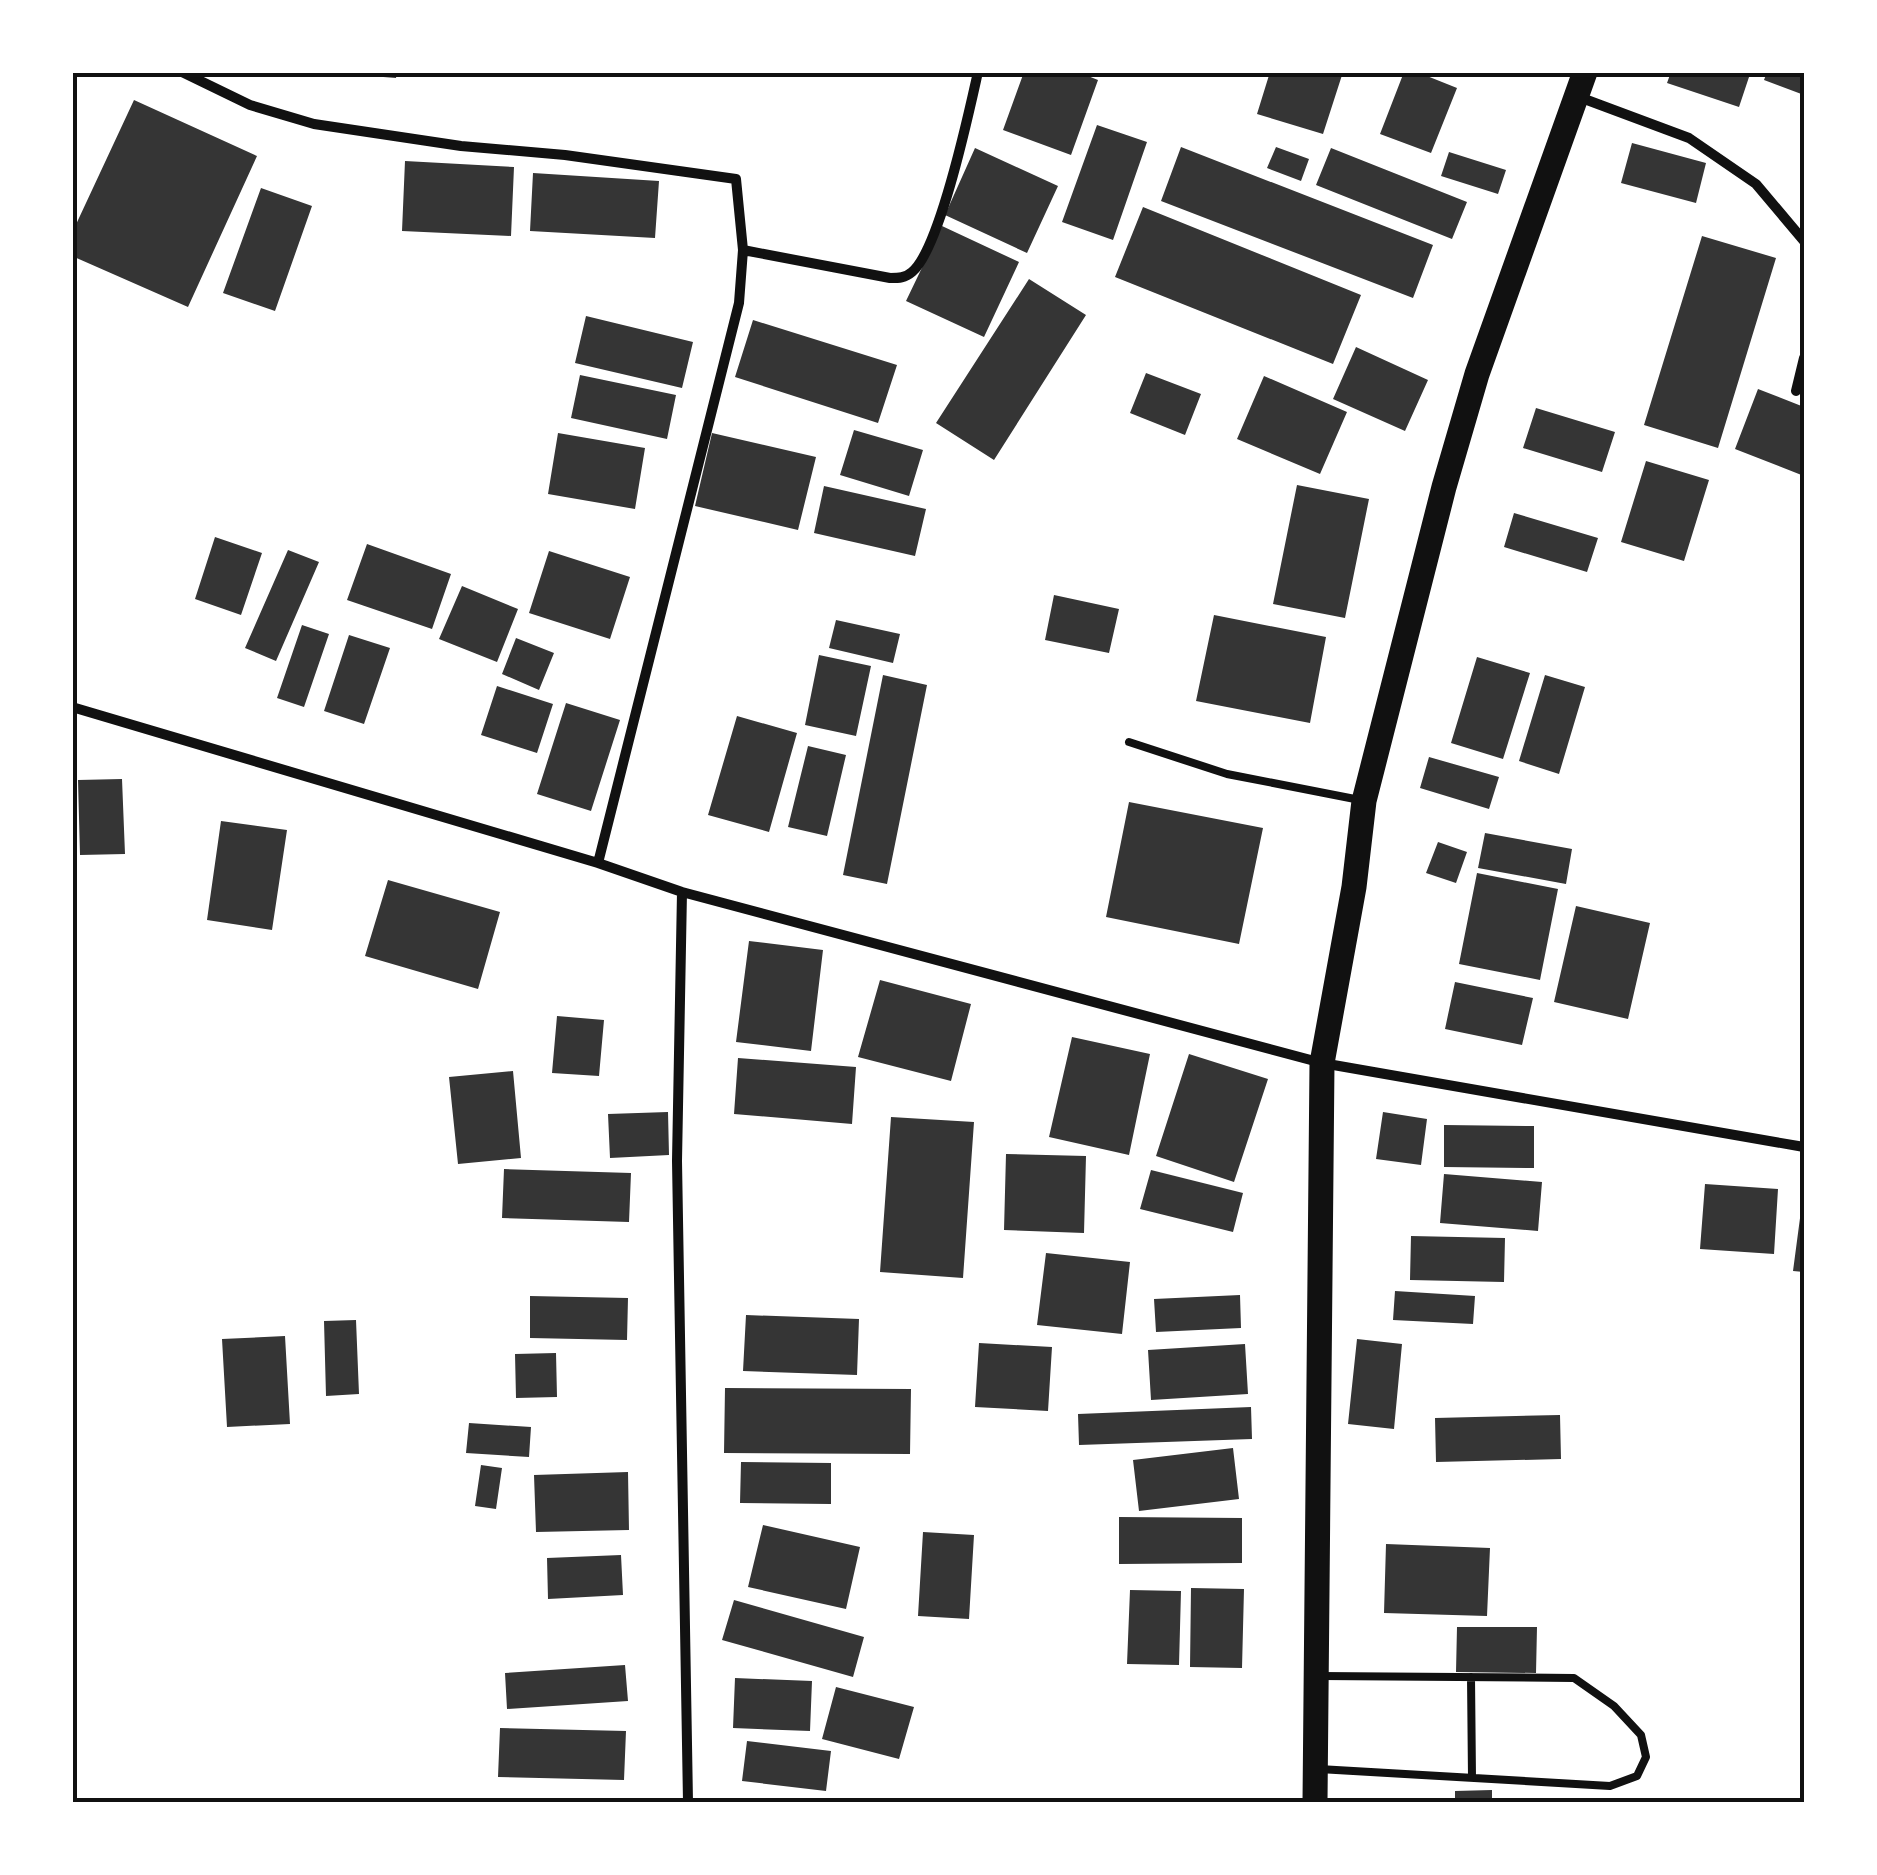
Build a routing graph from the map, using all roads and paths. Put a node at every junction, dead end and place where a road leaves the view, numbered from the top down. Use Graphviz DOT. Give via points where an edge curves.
graph roads {
  1 [pos="182,72"];
  2 [pos="978,72"];
  3 [pos="1581,84"];
  4 [pos="1804,241"];
  5 [pos="744,250"];
  6 [pos="1804,358"];
  7 [pos="1796,391"];
  8 [pos="72,707"];
  9 [pos="1130,742"];
  10 [pos="1364,801"];
  11 [pos="598,863"];
  12 [pos="682,892"];
  13 [pos="1322,1063"];
  14 [pos="1804,1146"];
  15 [pos="1315,1676"];
  16 [pos="1471,1677"];
  17 [pos="1314,1769"];
  18 [pos="1472,1778"];
  19 [pos="688,1802"];
  20 [pos="1315,1802"];
  1 -- 5 [label="street" via="250,105 314,124 730,176 738,186"];
  2 -- 5 [label="street" via="938,223 911,274 890,278"];
  3 -- 4 [label="street" via="1689,138 1756,184"];
  3 -- 10 [label="main road" via="1477,374"];
  5 -- 11 [label="street" via="728,355"];
  6 -- 7 [label="street"];
  8 -- 11 [label="street"];
  9 -- 10 [label="lane" via="1227,774"];
  10 -- 13 [label="main road"];
  11 -- 12 [label="street"];
  12 -- 13 [label="street"];
  12 -- 19 [label="street" via="677,1160"];
  13 -- 14 [label="street"];
  13 -- 15 [label="main road"];
  15 -- 16 [label="lane"];
  15 -- 17 [label="main road"];
  16 -- 18 [label="lane"];
  16 -- 18 [label="lane" via="1574,1678 1641,1734 1646,1756 1637,1776 1610,1786"];
  17 -- 18 [label="lane"];
  17 -- 20 [label="main road"];
}
